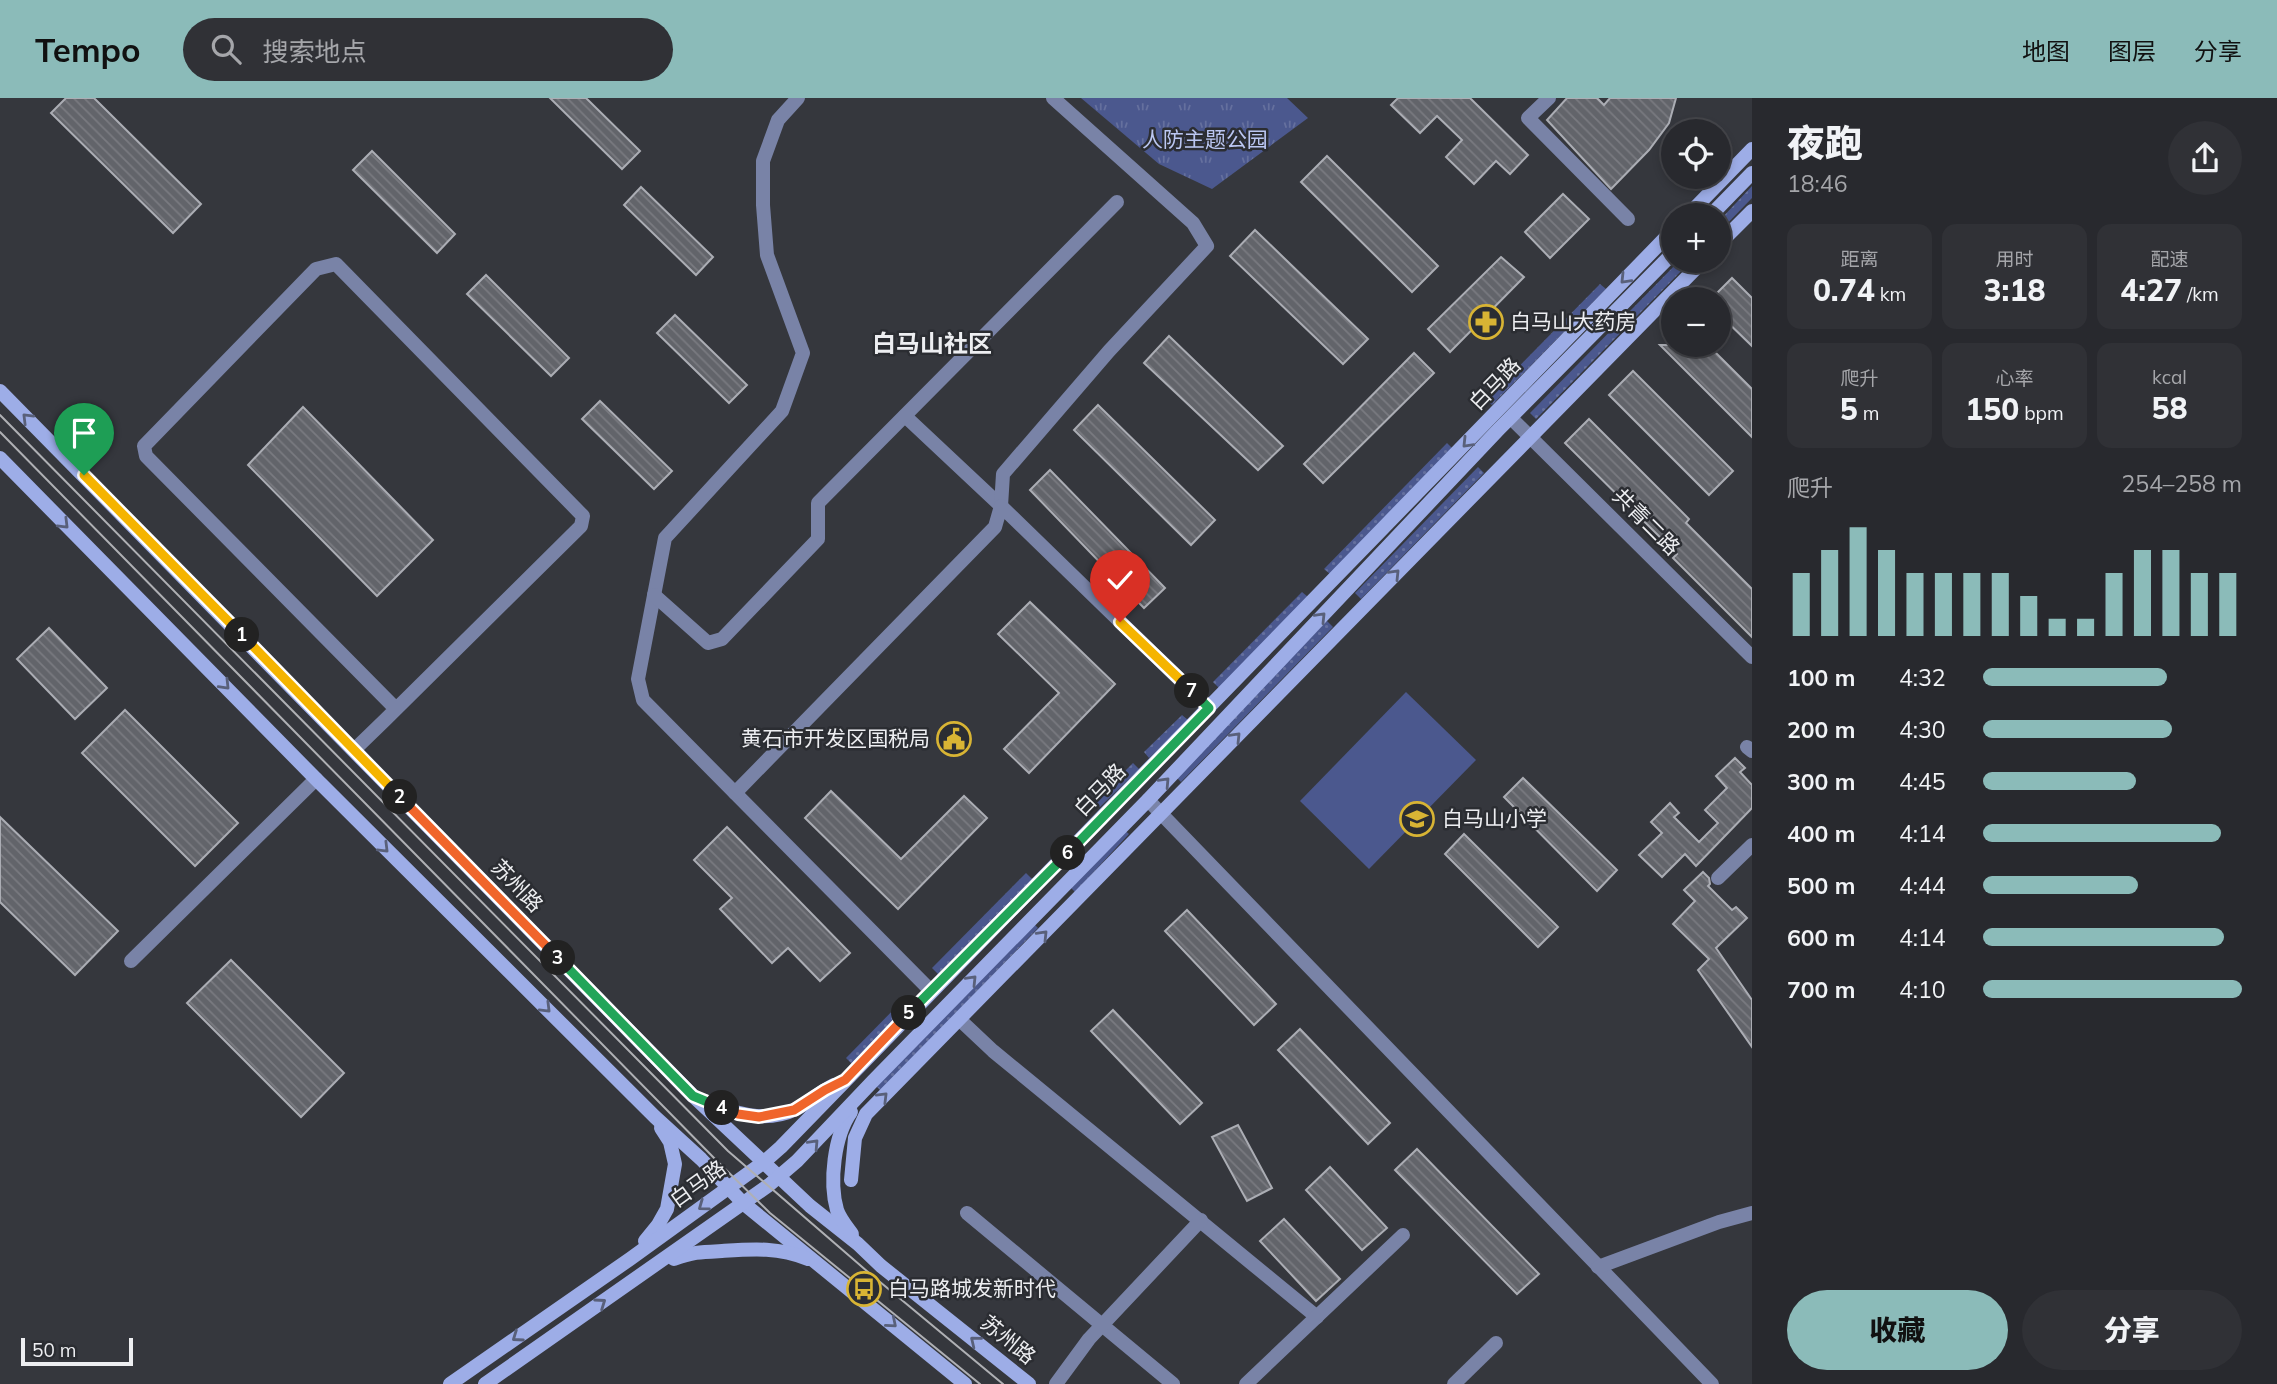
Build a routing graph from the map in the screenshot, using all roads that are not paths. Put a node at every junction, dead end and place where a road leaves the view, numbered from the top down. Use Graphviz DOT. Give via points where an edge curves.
graph roads {
  1 [pos="798,98"];
  2 [pos="1053,98"];
  3 [pos="1549,98"];
  4 [pos="1750,150"];
  5 [pos="1752,173"];
  6 [pos="1117,202"];
  7 [pos="1699,203"];
  8 [pos="1722,203"];
  9 [pos="1752,211"];
  10 [pos="1628,219"];
  11 [pos="1731,232"];
  12 [pos="1661,242"];
  13 [pos="1661,265"];
  14 [pos="1691,273"];
  15 [pos="0,391"];
  16 [pos="905,416"];
  17 [pos="1511,418"];
  18 [pos="1530,437"];
  19 [pos="0,457"];
  20 [pos="1001,506"];
  21 [pos="654,595"];
  22 [pos="1752,657"];
  23 [pos="1209,708"];
  24 [pos="396,709"];
  25 [pos="354,750"];
  26 [pos="316,779"];
  27 [pos="735,793"];
  28 [pos="1148,800"];
  29 [pos="1161,813"];
  30 [pos="1752,845"];
  31 [pos="1718,878"];
  32 [pos="131,961"];
  33 [pos="931,991"];
  34 [pos="960,1020"];
  35 [pos="845,1080"];
  36 [pos="873,1081"];
  37 [pos="693,1096"];
  38 [pos="655,1117"];
  39 [pos="764,1162"];
  40 [pos="780,1177"];
  41 [pos="851,1180"];
  42 [pos="729,1187"];
  43 [pos="743,1203"];
  44 [pos="967,1213"];
  45 [pos="1752,1213"];
  46 [pos="1201,1220"];
  47 [pos="1403,1235"];
  48 [pos="859,1244"];
  49 [pos="630,1259"];
  50 [pos="822,1265"];
  51 [pos="1598,1267"];
  52 [pos="641,1275"];
  53 [pos="1317,1317"];
  54 [pos="1103,1325"];
  55 [pos="1496,1343"];
  56 [pos="450,1384"];
  57 [pos="485,1384"];
  58 [pos="965,1384"];
  59 [pos="1029,1384"];
  60 [pos="1056,1384"];
  61 [pos="1173,1384"];
  62 [pos="1246,1384"];
  63 [pos="1454,1384"];
  64 [pos="1712,1384"];
  1 -- 21 [label="street" via="778,120 763,161 762,205 767,255 803,353 782,411 665,538"];
  2 -- 20 [label="street" via="1193,223 1207,246 1003,474"];
  3 -- 10 [label="street" via="1528,118"];
  4 -- 7 [label="street"];
  5 -- 8 [label="street"];
  6 -- 16 [label="street"];
  9 -- 11 [label="street"];
  12 -- 23 [label="street, 白马路, one-way"];
  13 -- 17 [label="street, 白马路"];
  14 -- 18 [label="street"];
  25 -- 15 [label="street, 苏州路, one-way"];
  16 -- 20 [label="street"];
  16 -- 21 [label="street" via="818,503 818,539 722,639 708,643"];
  17 -- 18 [label="street, 共青二路"];
  28 -- 17 [label="street, 白马路, one-way"];
  18 -- 22 [label="street, 共青二路"];
  29 -- 18 [label="street, one-way"];
  19 -- 26 [label="street, one-way"];
  20 -- 23 [label="street"];
  20 -- 27 [label="street" via="995,527"];
  21 -- 27 [label="street" via="638,678 643,699"];
  23 -- 33 [label="street, 白马路"];
  24 -- 24 [label="street" via="581,526 583,516 336,264 316,269 144,446 146,456"];
  24 -- 25 [label="street"];
  25 -- 37 [label="street, 苏州路"];
  26 -- 32 [label="street"];
  26 -- 38 [label="street, one-way"];
  27 -- 33 [label="street"];
  28 -- 29 [label="street"];
  36 -- 28 [label="street, 白马路, one-way"];
  34 -- 29 [label="street, one-way"];
  29 -- 51 [label="street"];
  30 -- 31 [label="street"];
  33 -- 35 [label="street, 白马路"];
  41 -- 34 [label="street, one-way" via="855,1138 866,1114"];
  34 -- 46 [label="street"];
  35 -- 37 [label="street" via="794,1110 759,1117 738,1114"];
  35 -- 39 [label="street, 白马路"];
  40 -- 36 [label="street, 白马路, one-way"];
  36 -- 48 [label="street" via="846,1119 835,1160 837,1212"];
  37 -- 39 [label="street, 苏州路"];
  38 -- 42 [label="street"];
  38 -- 49 [label="street" via="670,1142 675,1164 667,1209"];
  39 -- 40 [label="street, 苏州路"];
  39 -- 42 [label="street, 白马路"];
  40 -- 43 [label="street, 白马路"];
  40 -- 48 [label="street, 苏州路"];
  42 -- 43 [label="street"];
  42 -- 49 [label="street, 白马路, one-way"];
  43 -- 50 [label="street"];
  43 -- 52 [label="street, 白马路"];
  44 -- 54 [label="street"];
  45 -- 51 [label="street"];
  46 -- 53 [label="street"];
  46 -- 54 [label="street"];
  47 -- 53 [label="street"];
  59 -- 48 [label="street, 苏州路, one-way"];
  49 -- 56 [label="street, 白马路, one-way"];
  50 -- 52 [label="street" via="791,1252 748,1248 696,1251"];
  50 -- 58 [label="street, one-way"];
  51 -- 64 [label="street"];
  57 -- 52 [label="street, 白马路, one-way"];
  53 -- 62 [label="street"];
  54 -- 60 [label="street"];
  54 -- 61 [label="street"];
  55 -- 63 [label="street"];
}
